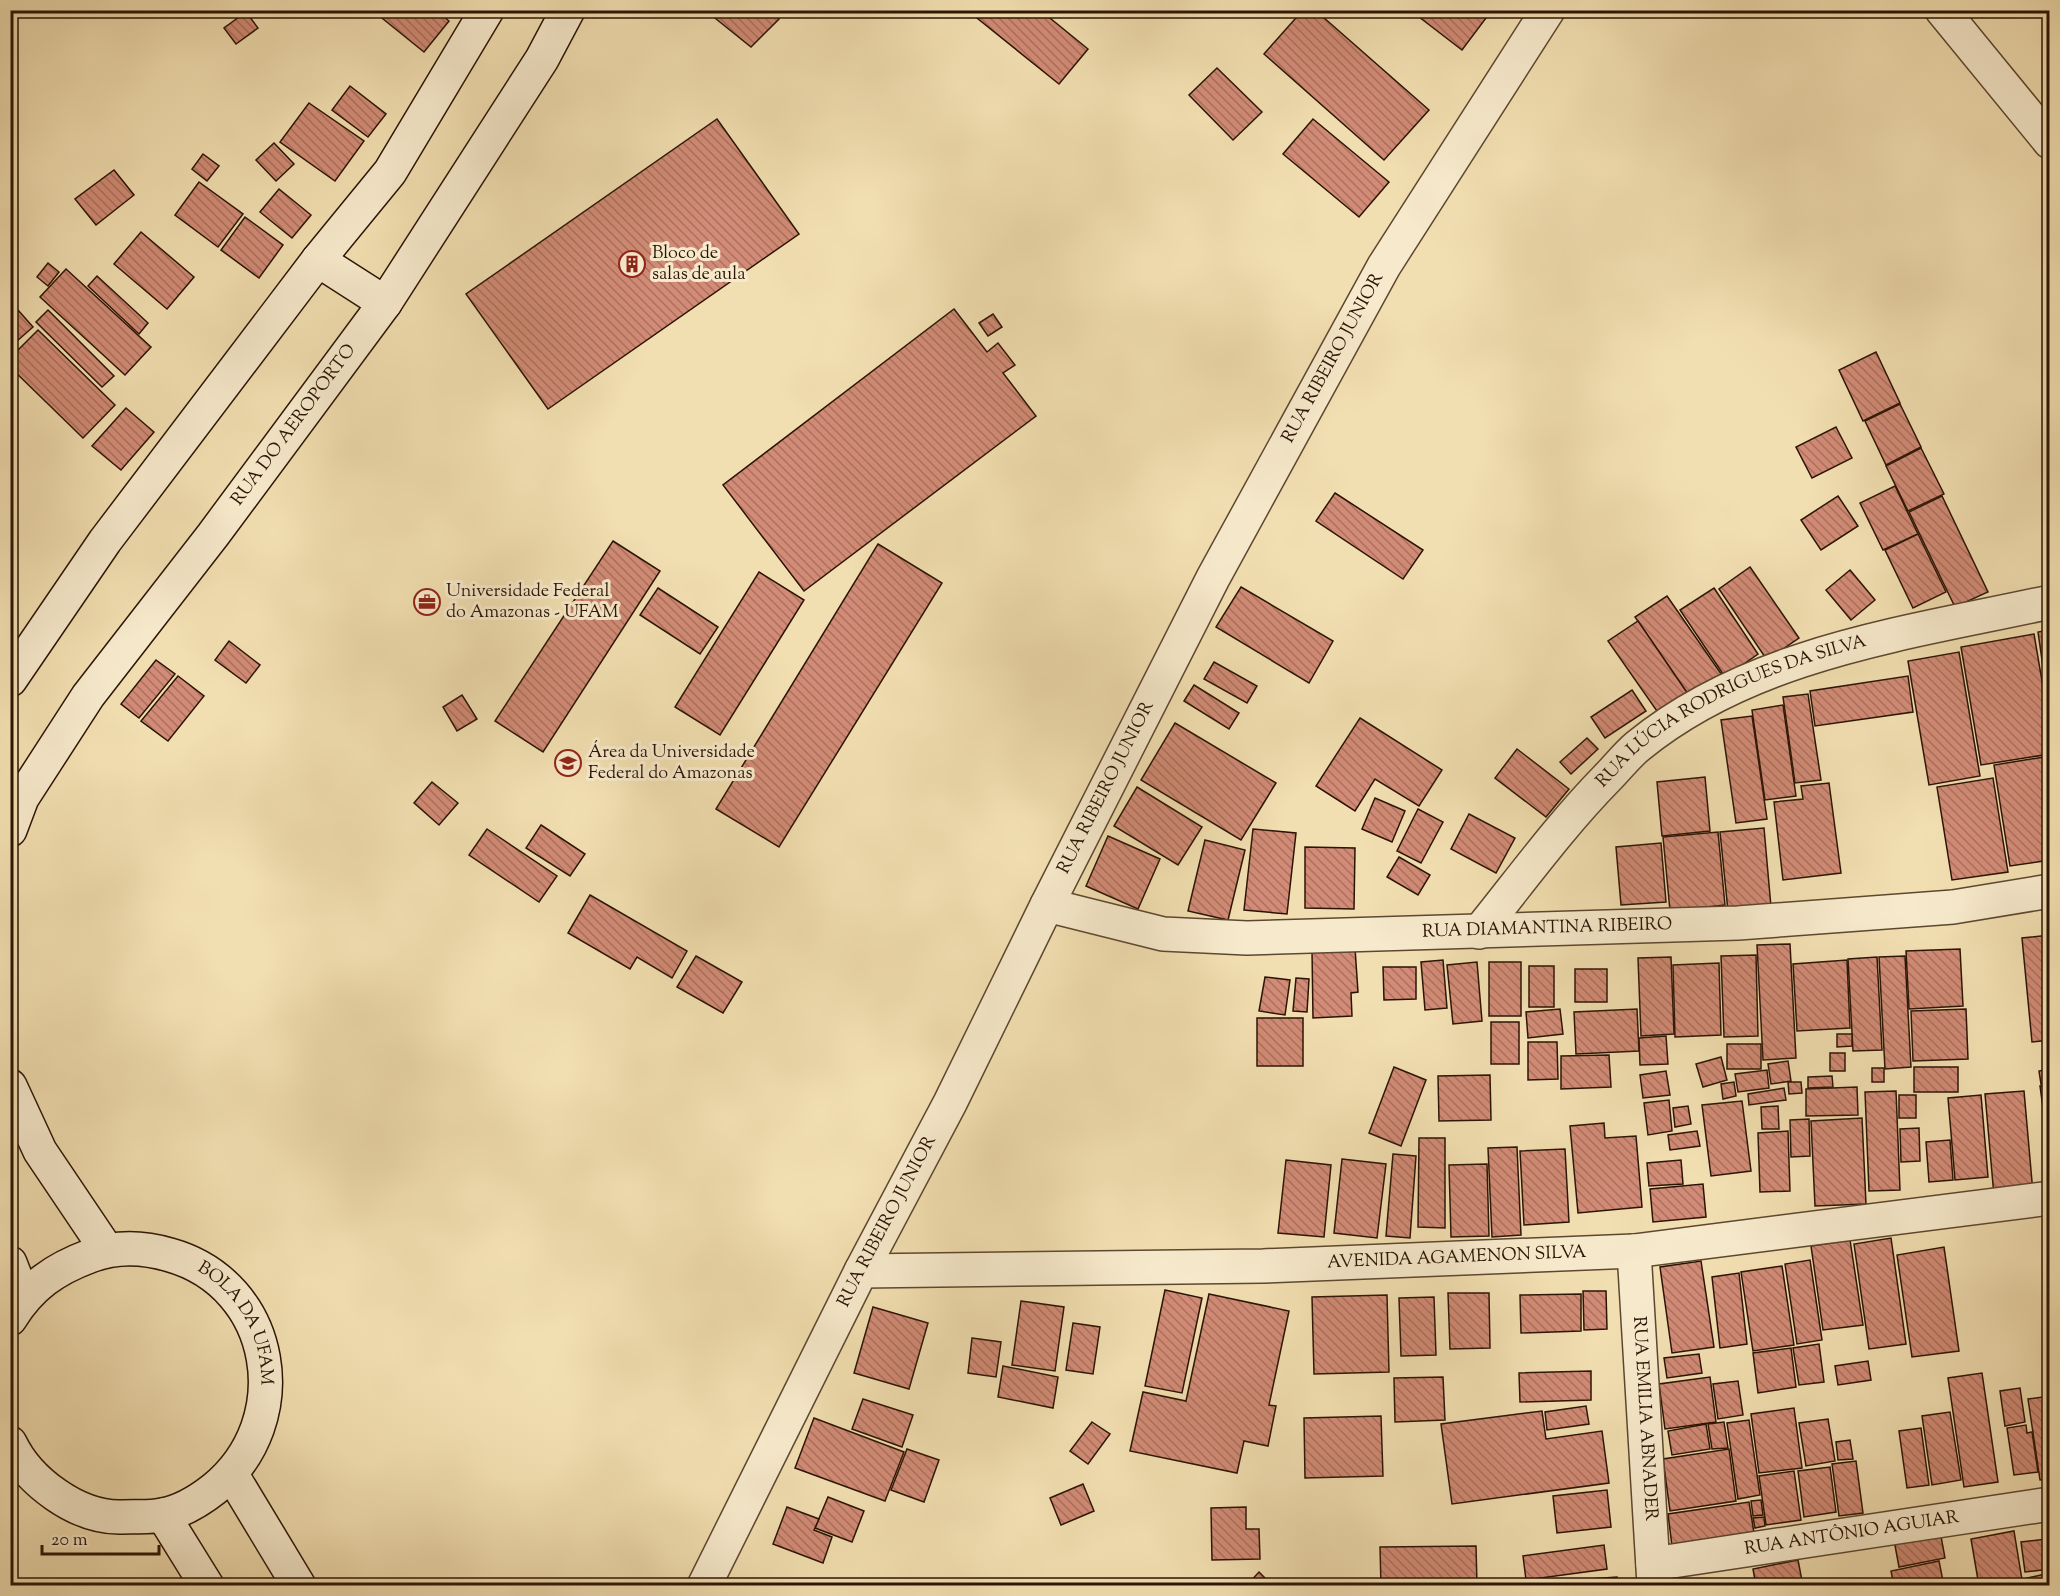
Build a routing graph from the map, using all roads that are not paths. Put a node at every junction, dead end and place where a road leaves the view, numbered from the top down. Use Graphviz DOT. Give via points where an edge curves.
graph roads {
  1 [pos="486,10"];
  2 [pos="568,10"];
  3 [pos="1548,10"];
  4 [pos="1942,10"];
  5 [pos="2049,142"];
  6 [pos="318,260"];
  7 [pos="384,303"];
  8 [pos="2049,602"];
  9 [pos="10,680"];
  10 [pos="10,830"];
  11 [pos="2049,891"];
  12 [pos="1047,905"];
  13 [pos="1479,932"];
  14 [pos="10,1086"];
  15 [pos="2049,1198"];
  16 [pos="106,1249"];
  17 [pos="1634,1251"];
  18 [pos="10,1263"];
  19 [pos="861,1271"];
  20 [pos="17,1309"];
  21 [pos="10,1443"];
  22 [pos="232,1475"];
  23 [pos="2049,1504"];
  24 [pos="163,1515"];
  25 [pos="1653,1575"];
  26 [pos="207,1586"];
  27 [pos="299,1586"];
  28 [pos="704,1586"];
  1 -- 6 [label="street" via="390,172"];
  2 -- 7 [label="street, RUA DO AEROPORTO" via="542,59"];
  3 -- 12 [label="street, RUA RIBEIRO JUNIOR" via="1384,266 1213,578"];
  4 -- 5 [label="street"];
  6 -- 7 [label="street"];
  6 -- 9 [label="street" via="105,541"];
  7 -- 10 [label="street, RUA DO AEROPORTO" via="88,696 22,798"];
  8 -- 13 [label="street, RUA LÚCIA RODRIGUES DA SILVA" via="1793,662 1714,696 1638,746 1583,803"];
  11 -- 13 [label="street, RUA DIAMANTINA RIBEIRO" via="1953,907 1783,920"];
  12 -- 13 [label="street, RUA DIAMANTINA RIBEIRO" via="1163,934 1247,938"];
  12 -- 19 [label="street, RUA RIBEIRO JUNIOR" via="950,1103"];
  14 -- 16 [label="street" via="40,1151"];
  15 -- 17 [label="street, AVENIDA AGAMENON SILVA"];
  16 -- 20 [label="street, BOLA DA UFAM" via="60,1267"];
  16 -- 22 [label="street, BOLA DA UFAM" via="149,1249 189,1260 224,1284 250,1317 265,1357 267,1399 255,1439"];
  17 -- 19 [label="street, AVENIDA AGAMENON SILVA" via="1167,1268"];
  17 -- 25 [label="street, RUA EMILIA ABNADER"];
  18 -- 20 [label="street"];
  19 -- 28 [label="street, RUA RIBEIRO JUNIOR"];
  21 -- 24 [label="street, BOLA DA UFAM" via="19,1462 58,1498 109,1517"];
  22 -- 24 [label="street, BOLA DA UFAM" via="200,1500"];
  22 -- 27 [label="street"];
  23 -- 25 [label="street, RUA ANTÔNIO AGUIAR"];
  24 -- 26 [label="street"];
}
